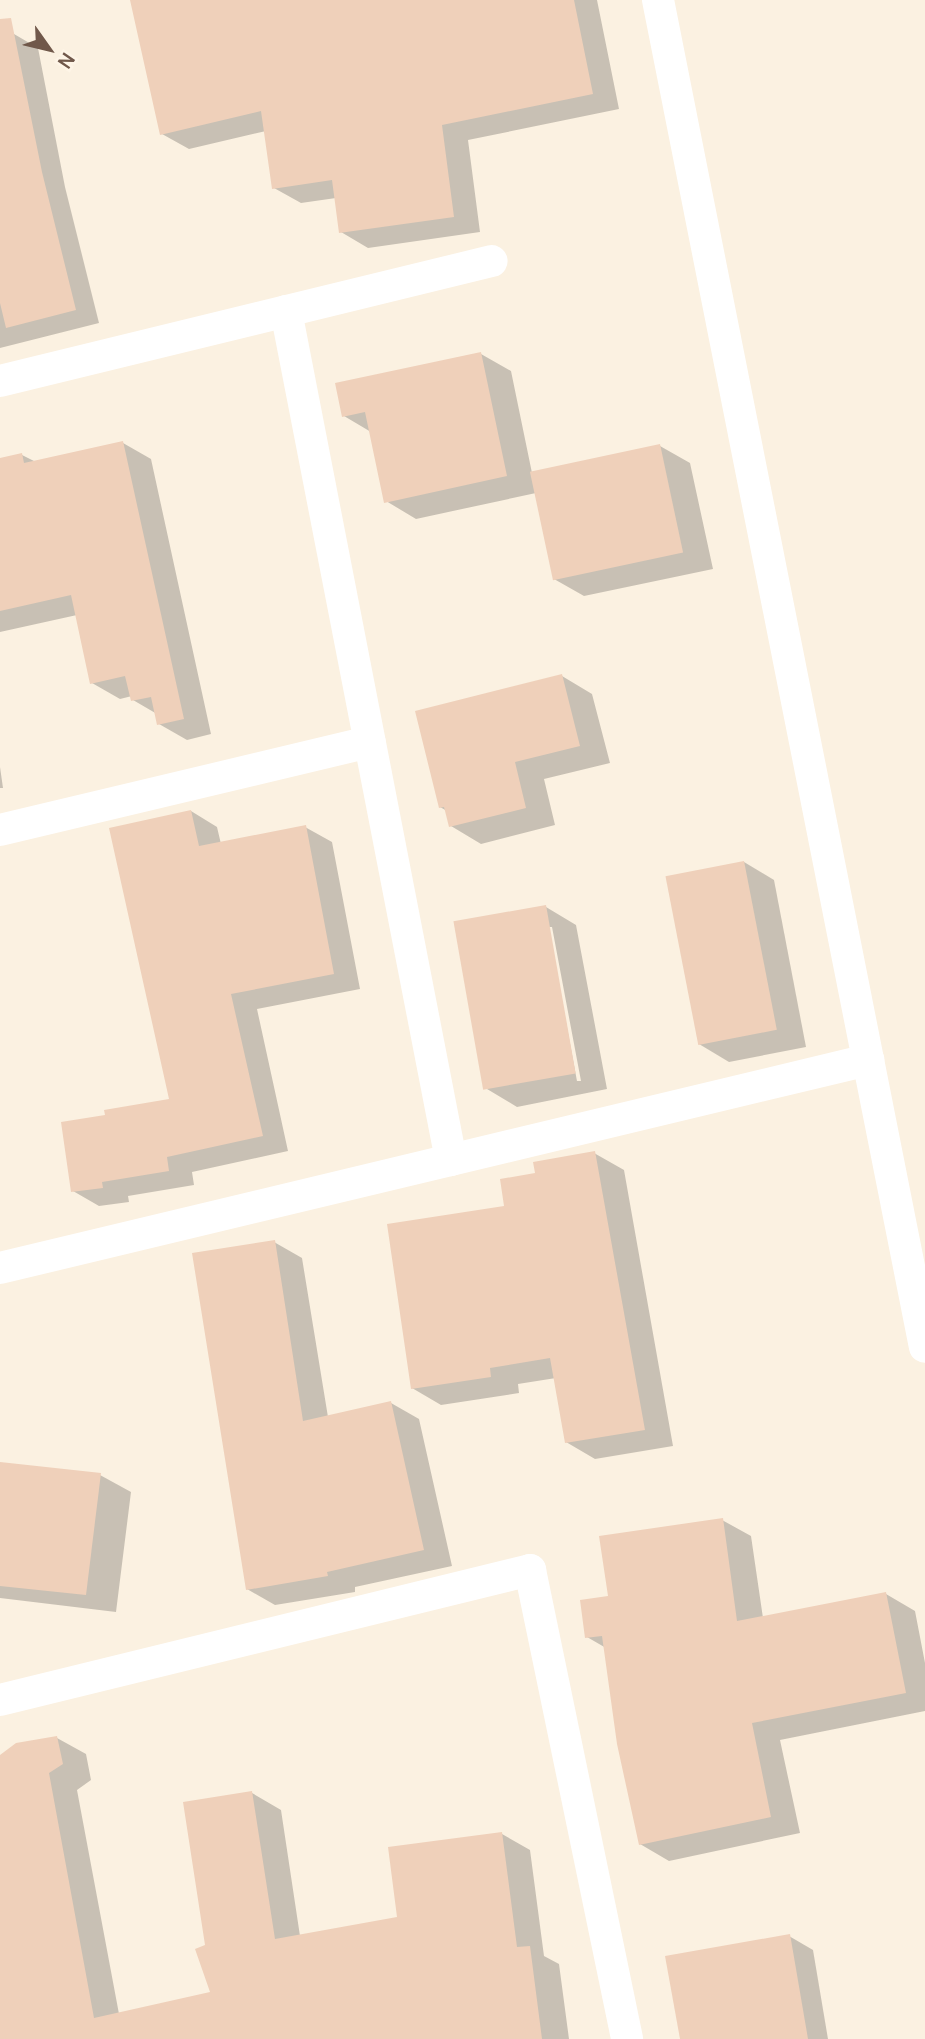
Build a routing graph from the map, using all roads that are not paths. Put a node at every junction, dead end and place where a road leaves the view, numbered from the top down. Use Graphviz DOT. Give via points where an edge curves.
graph roads {
  1 [pos="658,0"];
  2 [pos="492,261"];
  3 [pos="286,311"];
  4 [pos="0,381"];
  5 [pos="370,742"];
  6 [pos="0,830"];
  7 [pos="868,1060"];
  8 [pos="451,1160"];
  9 [pos="0,1268"];
  10 [pos="925,1347"];
  11 [pos="0,1700"];
  12 [pos="627,2039"];
  1 -- 7 [label="street"];
  2 -- 3 [label="street"];
  3 -- 4 [label="street"];
  3 -- 5 [label="street"];
  5 -- 6 [label="street"];
  5 -- 8 [label="street"];
  7 -- 8 [label="street"];
  7 -- 10 [label="street"];
  8 -- 9 [label="street"];
  11 -- 12 [label="street" via="530,1570"];
}
